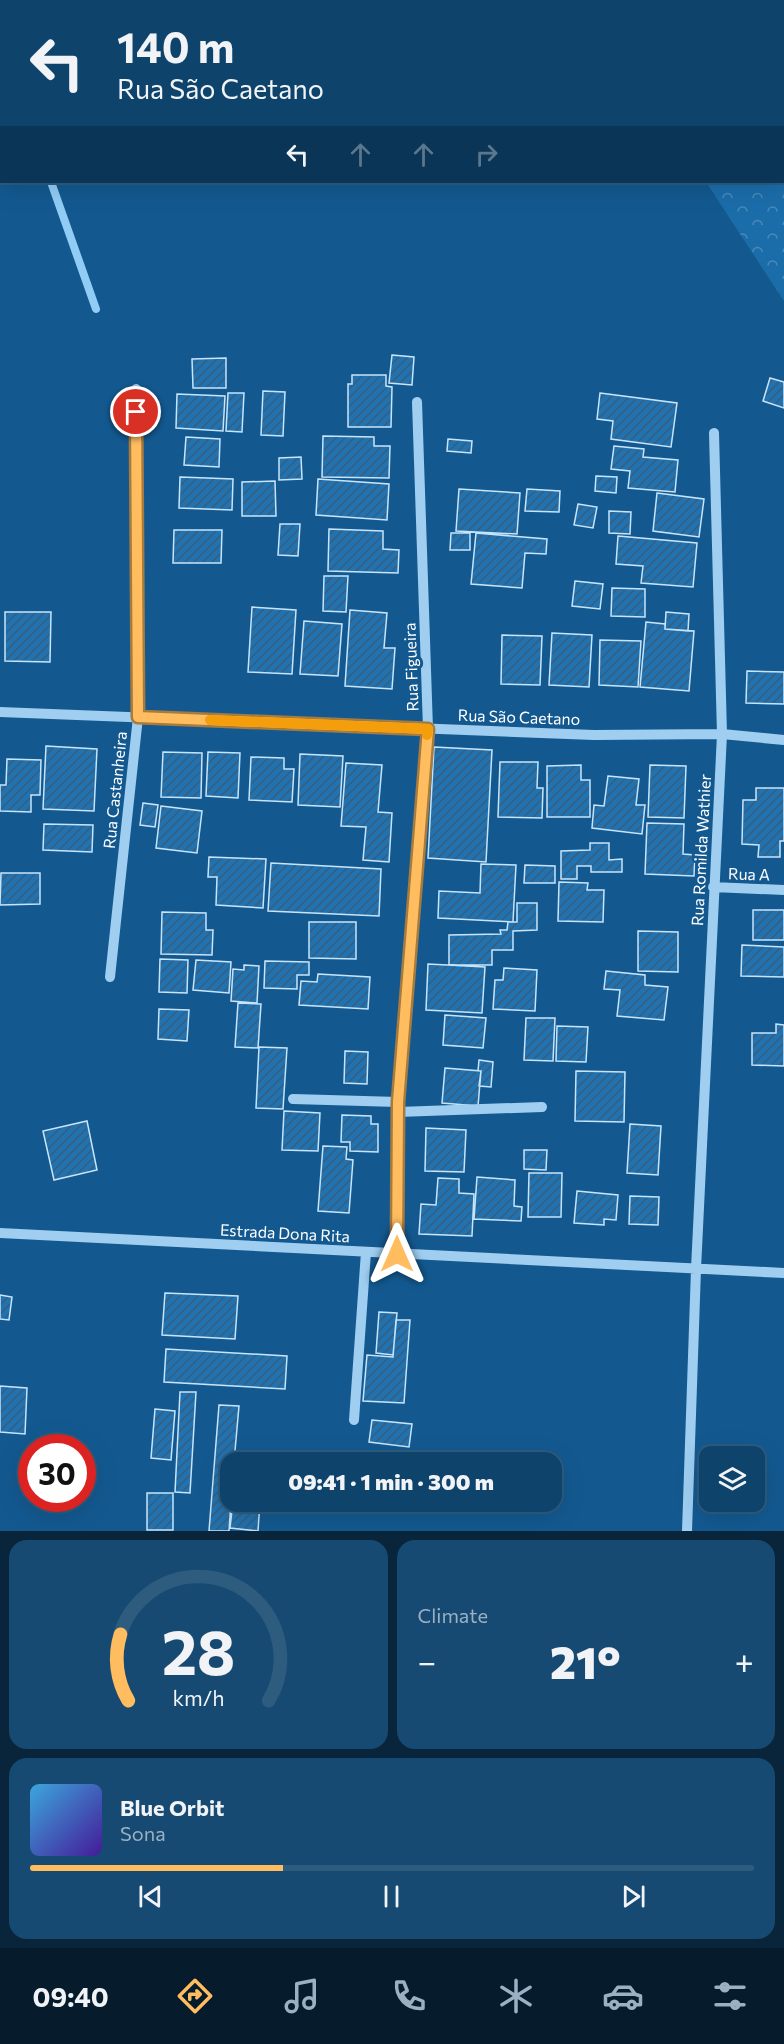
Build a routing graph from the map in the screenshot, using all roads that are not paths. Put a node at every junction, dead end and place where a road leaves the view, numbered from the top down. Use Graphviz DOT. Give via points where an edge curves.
graph roads {
  1 [pos="136,389"];
  2 [pos="417,402"];
  3 [pos="714,433"];
  4 [pos="0,712"];
  5 [pos="138,717"];
  6 [pos="428,729"];
  7 [pos="722,734"];
  8 [pos="784,740"];
  9 [pos="713,887"];
  10 [pos="784,890"];
  11 [pos="110,977"];
  12 [pos="293,1099"];
  13 [pos="398,1107"];
  14 [pos="542,1107"];
  15 [pos="0,1233"];
  16 [pos="366,1252"];
  17 [pos="397,1254"];
  18 [pos="696,1269"];
  19 [pos="784,1273"];
  20 [pos="354,1420"];
  21 [pos="687,1531"];
  1 -- 5 [label="street, Rua Castanheira"];
  2 -- 6 [label="street, Rua Figueira"];
  3 -- 7 [label="street, Rua Romilda Wathier"];
  4 -- 5 [label="street, Rua São Caetano"];
  5 -- 6 [label="street, Rua São Caetano"];
  5 -- 11 [label="street, Rua Castanheira"];
  6 -- 7 [label="street, Rua São Caetano" via="594,735"];
  6 -- 13 [label="street, Rua Figueira"];
  7 -- 8 [label="street, Rua São Caetano"];
  7 -- 9 [label="street, Rua Romilda Wathier"];
  9 -- 10 [label="street, Rua A"];
  9 -- 18 [label="street, Rua Romilda Wathier"];
  12 -- 13 [label="street"];
  13 -- 14 [label="street"];
  13 -- 17 [label="street, Rua Figueira"];
  15 -- 16 [label="street, Estrada Dona Rita"];
  16 -- 17 [label="street, Estrada Dona Rita"];
  16 -- 20 [label="street"];
  17 -- 18 [label="street, Estrada Dona Rita"];
  18 -- 19 [label="street, Estrada Dona Rita"];
  18 -- 21 [label="street, Rua Romilda Wathier"];
}
